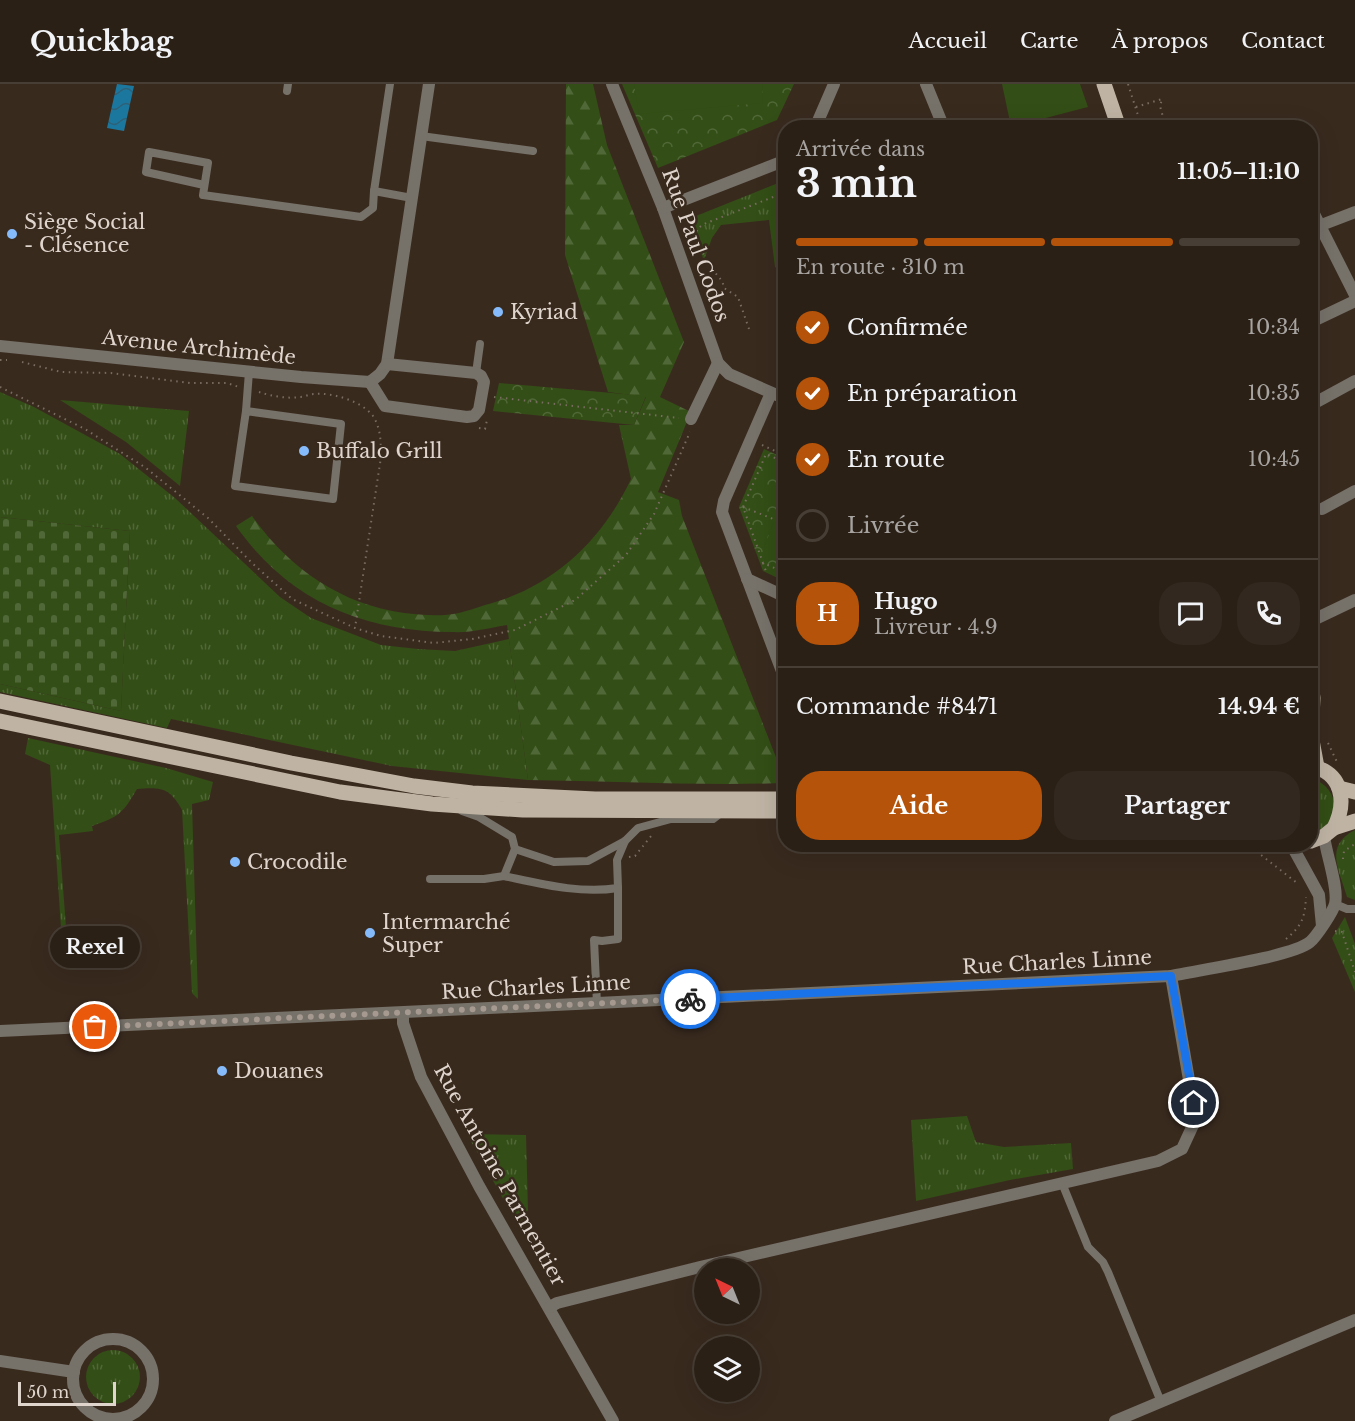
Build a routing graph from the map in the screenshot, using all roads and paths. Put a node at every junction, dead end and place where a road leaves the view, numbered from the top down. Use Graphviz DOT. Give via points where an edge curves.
graph roads {
  1 [pos="390,84"];
  2 [pos="429,84"];
  3 [pos="612,84"];
  4 [pos="834,84"];
  5 [pos="926,84"];
  6 [pos="1104,84"];
  7 [pos="1114,84"];
  8 [pos="1128,84"];
  9 [pos="1136,107"];
  10 [pos="818,120"];
  11 [pos="941,120"];
  12 [pos="1113,120"];
  13 [pos="1126,120"];
  14 [pos="1140,120"];
  15 [pos="1164,120"];
  16 [pos="421,136"];
  17 [pos="532,151"];
  18 [pos="778,163"];
  19 [pos="204,185"];
  20 [pos="374,191"];
  21 [pos="778,195"];
  22 [pos="412,198"];
  23 [pos="663,208"];
  24 [pos="1355,212"];
  25 [pos="1318,226"];
  26 [pos="1318,232"];
  27 [pos="1355,295"];
  28 [pos="1355,301"];
  29 [pos="1318,318"];
  30 [pos="749,329"];
  31 [pos="480,344"];
  32 [pos="0,345"];
  33 [pos="718,363"];
  34 [pos="387,364"];
  35 [pos="249,372"];
  36 [pos="476,373"];
  37 [pos="1355,381"];
  38 [pos="370,382"];
  39 [pos="0,387"];
  40 [pos="771,393"];
  41 [pos="482,395"];
  42 [pos="778,396"];
  43 [pos="1318,401"];
  44 [pos="246,411"];
  45 [pos="691,419"];
  46 [pos="778,459"];
  47 [pos="1355,491"];
  48 [pos="743,507"];
  49 [pos="1322,509"];
  50 [pos="778,521"];
  51 [pos="778,570"];
  52 [pos="747,579"];
  53 [pos="778,593"];
  54 [pos="1355,600"];
  55 [pos="1318,618"];
  56 [pos="778,661"];
  57 [pos="0,701"];
  58 [pos="0,721"];
  59 [pos="1318,769"];
  60 [pos="1339,788"];
  61 [pos="1355,792"];
  62 [pos="778,799"];
  63 [pos="453,807"];
  64 [pos="722,812"];
  65 [pos="778,812"];
  66 [pos="1355,821"];
  67 [pos="653,833"];
  68 [pos="1323,835"];
  69 [pos="625,841"];
  70 [pos="1355,844"];
  71 [pos="515,849"];
  72 [pos="1256,852"];
  73 [pos="1295,852"];
  74 [pos="617,860"];
  75 [pos="1342,864"];
  76 [pos="504,876"];
  77 [pos="430,879"];
  78 [pos="618,888"];
  79 [pos="1302,890"];
  80 [pos="1306,895"];
  81 [pos="1335,904"];
  82 [pos="1355,909"];
  83 [pos="1322,926"];
  84 [pos="1276,955"];
  85 [pos="1355,972"];
  86 [pos="1171,976"];
  87 [pos="597,1004"];
  88 [pos="403,1013"];
  89 [pos="0,1031"];
  90 [pos="1062,1184"];
  91 [pos="550,1307"];
  92 [pos="1355,1320"];
  93 [pos="0,1361"];
  94 [pos="74,1372"];
  95 [pos="1161,1402"];
  96 [pos="614,1421"];
  97 [pos="1116,1421"];
  1 -- 20 [label="lane"];
  2 -- 16 [label="street"];
  3 -- 23 [label="street, Rue Paul Codos"];
  4 -- 10 [label="street"];
  5 -- 11 [label="street"];
  6 -- 12 [label="main road"];
  7 -- 13 [label="main road"];
  8 -- 9 [label="path"];
  9 -- 14 [label="path"];
  9 -- 15 [label="path" via="1162,99"];
  16 -- 17 [label="lane"];
  16 -- 22 [label="street"];
  18 -- 23 [label="street"];
  19 -- 19 [label="lane" via="208,164 149,152 146,172"];
  19 -- 20 [label="lane" via="203,195 361,217 373,208"];
  20 -- 22 [label="lane"];
  21 -- 30 [label="path" via="697,229 708,263 724,288 738,297"];
  22 -- 34 [label="street"];
  23 -- 33 [label="street, Rue Paul Codos"];
  24 -- 25 [label="street"];
  26 -- 27 [label="street"];
  28 -- 29 [label="street"];
  31 -- 36 [label="lane"];
  32 -- 35 [label="street, Avenue Archimède"];
  33 -- 40 [label="street" via="729,374"];
  33 -- 45 [label="street"];
  34 -- 36 [label="street"];
  34 -- 38 [label="street"];
  35 -- 38 [label="street, Avenue Archimède"];
  35 -- 44 [label="lane"];
  36 -- 41 [label="street" via="484,382"];
  37 -- 43 [label="street"];
  38 -- 41 [label="street" via="385,406 467,417 479,410"];
  39 -- 45 [label="path" via="85,429 146,468 208,518 292,599 355,628 381,636 434,643 515,630 575,600 626,555 654,514 693,423"];
  40 -- 42 [label="street"];
  40 -- 52 [label="street" via="722,512"];
  41 -- 45 [label="path"];
  44 -- 44 [label="lane" via="235,486 333,499 342,424"];
  46 -- 48 [label="path" via="766,454"];
  47 -- 49 [label="street"];
  48 -- 50 [label="path"];
  48 -- 51 [label="path" via="763,563"];
  52 -- 53 [label="street"];
  52 -- 56 [label="street"];
  54 -- 55 [label="street"];
  57 -- 62 [label="main road" via="291,763 472,794"];
  58 -- 63 [label="main road" via="331,790"];
  59 -- 60 [label="main road" via="1334,779"];
  60 -- 61 [label="main road"];
  60 -- 68 [label="main road" via="1342,807"];
  63 -- 64 [label="main road"];
  63 -- 71 [label="lane" via="512,837"];
  64 -- 65 [label="main road"];
  64 -- 69 [label="lane" via="713,819 671,819 638,828"];
  66 -- 68 [label="main road"];
  67 -- 74 [label="path" via="635,856"];
  68 -- 81 [label="street" via="1335,882"];
  69 -- 71 [label="lane" via="588,861 554,862"];
  69 -- 74 [label="lane"];
  70 -- 75 [label="path" via="1344,851"];
  71 -- 76 [label="lane"];
  72 -- 79 [label="path"];
  73 -- 83 [label="street" via="1319,895"];
  74 -- 78 [label="lane"];
  76 -- 77 [label="lane"];
  76 -- 78 [label="lane" via="595,891"];
  78 -- 87 [label="lane" via="618,939 594,940"];
  80 -- 84 [label="path" via="1305,917"];
  81 -- 82 [label="lane"];
  81 -- 83 [label="street"];
  83 -- 84 [label="street" via="1309,943"];
  83 -- 85 [label="path" via="1342,932"];
  84 -- 86 [label="street"];
  86 -- 87 [label="street, Rue Charles Linne"];
  86 -- 90 [label="street, Rue Charles Linne" via="1194,1103 1194,1123 1182,1149 1158,1161"];
  87 -- 88 [label="street, Rue Charles Linne"];
  88 -- 89 [label="street"];
  88 -- 91 [label="street, Rue Antoine Parmentier" via="422,1077 478,1186"];
  90 -- 91 [label="street, Rue Charles Linne" via="700,1267"];
  90 -- 95 [label="lane" via="1089,1247 1108,1272"];
  91 -- 96 [label="street, Rue Antoine Parmentier"];
  92 -- 95 [label="street"];
  93 -- 94 [label="street"];
  94 -- 94 [label="street" via="78,1398 97,1416 111,1419 135,1413 151,1392 151,1366 136,1346 124,1340 111,1339 92,1346 78,1359"];
  95 -- 97 [label="street"];
}
